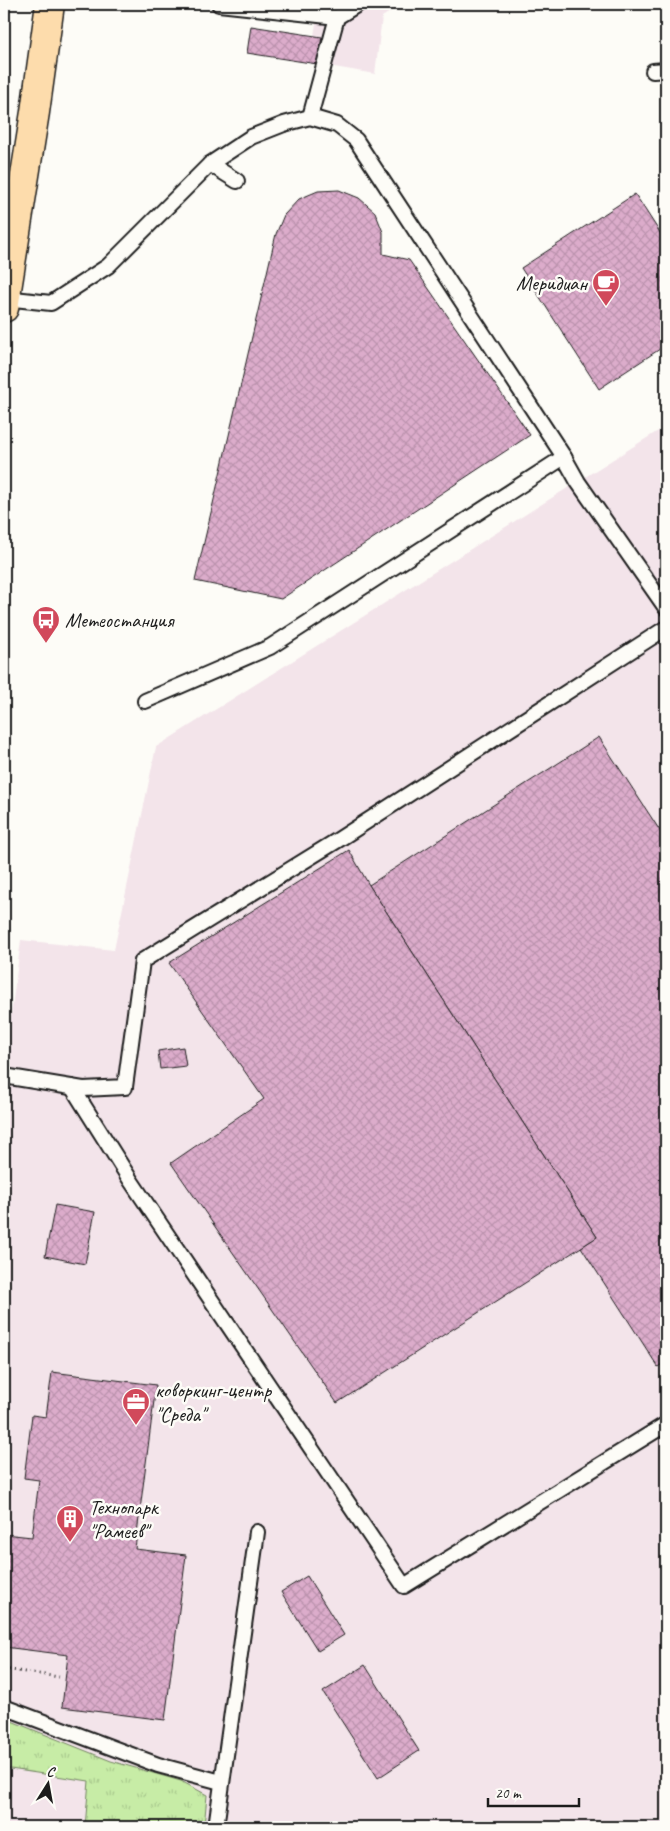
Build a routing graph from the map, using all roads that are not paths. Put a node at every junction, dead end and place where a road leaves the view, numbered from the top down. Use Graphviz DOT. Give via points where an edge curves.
graph roads {
  1 [pos="50,4"];
  2 [pos="219,4"];
  3 [pos="358,4"];
  4 [pos="337,17"];
  5 [pos="310,117"];
  6 [pos="210,164"];
  7 [pos="237,181"];
  8 [pos="4,303"];
  9 [pos="564,457"];
  10 [pos="666,608"];
  11 [pos="666,628"];
  12 [pos="145,701"];
  13 [pos="4,1076"];
  14 [pos="72,1087"];
  15 [pos="663,1426"];
  16 [pos="257,1532"];
  17 [pos="4,1707"];
  18 [pos="222,1782"];
  19 [pos="216,1827"];
  1 -- 8 [label="main road"];
  2 -- 4 [label="lane"];
  3 -- 4 [label="lane"];
  4 -- 5 [label="lane"];
  5 -- 6 [label="lane" via="251,137"];
  5 -- 9 [label="lane" via="337,125 356,140"];
  6 -- 7 [label="lane"];
  6 -- 8 [label="lane" via="108,266 51,303"];
  9 -- 10 [label="lane"];
  9 -- 12 [label="lane" via="270,647"];
  11 -- 14 [label="lane" via="338,840 142,961 125,1087"];
  13 -- 14 [label="lane"];
  14 -- 15 [label="lane" via="131,1181 404,1586"];
  16 -- 18 [label="lane"];
  17 -- 18 [label="lane" via="158,1765"];
  18 -- 19 [label="lane"];
}
